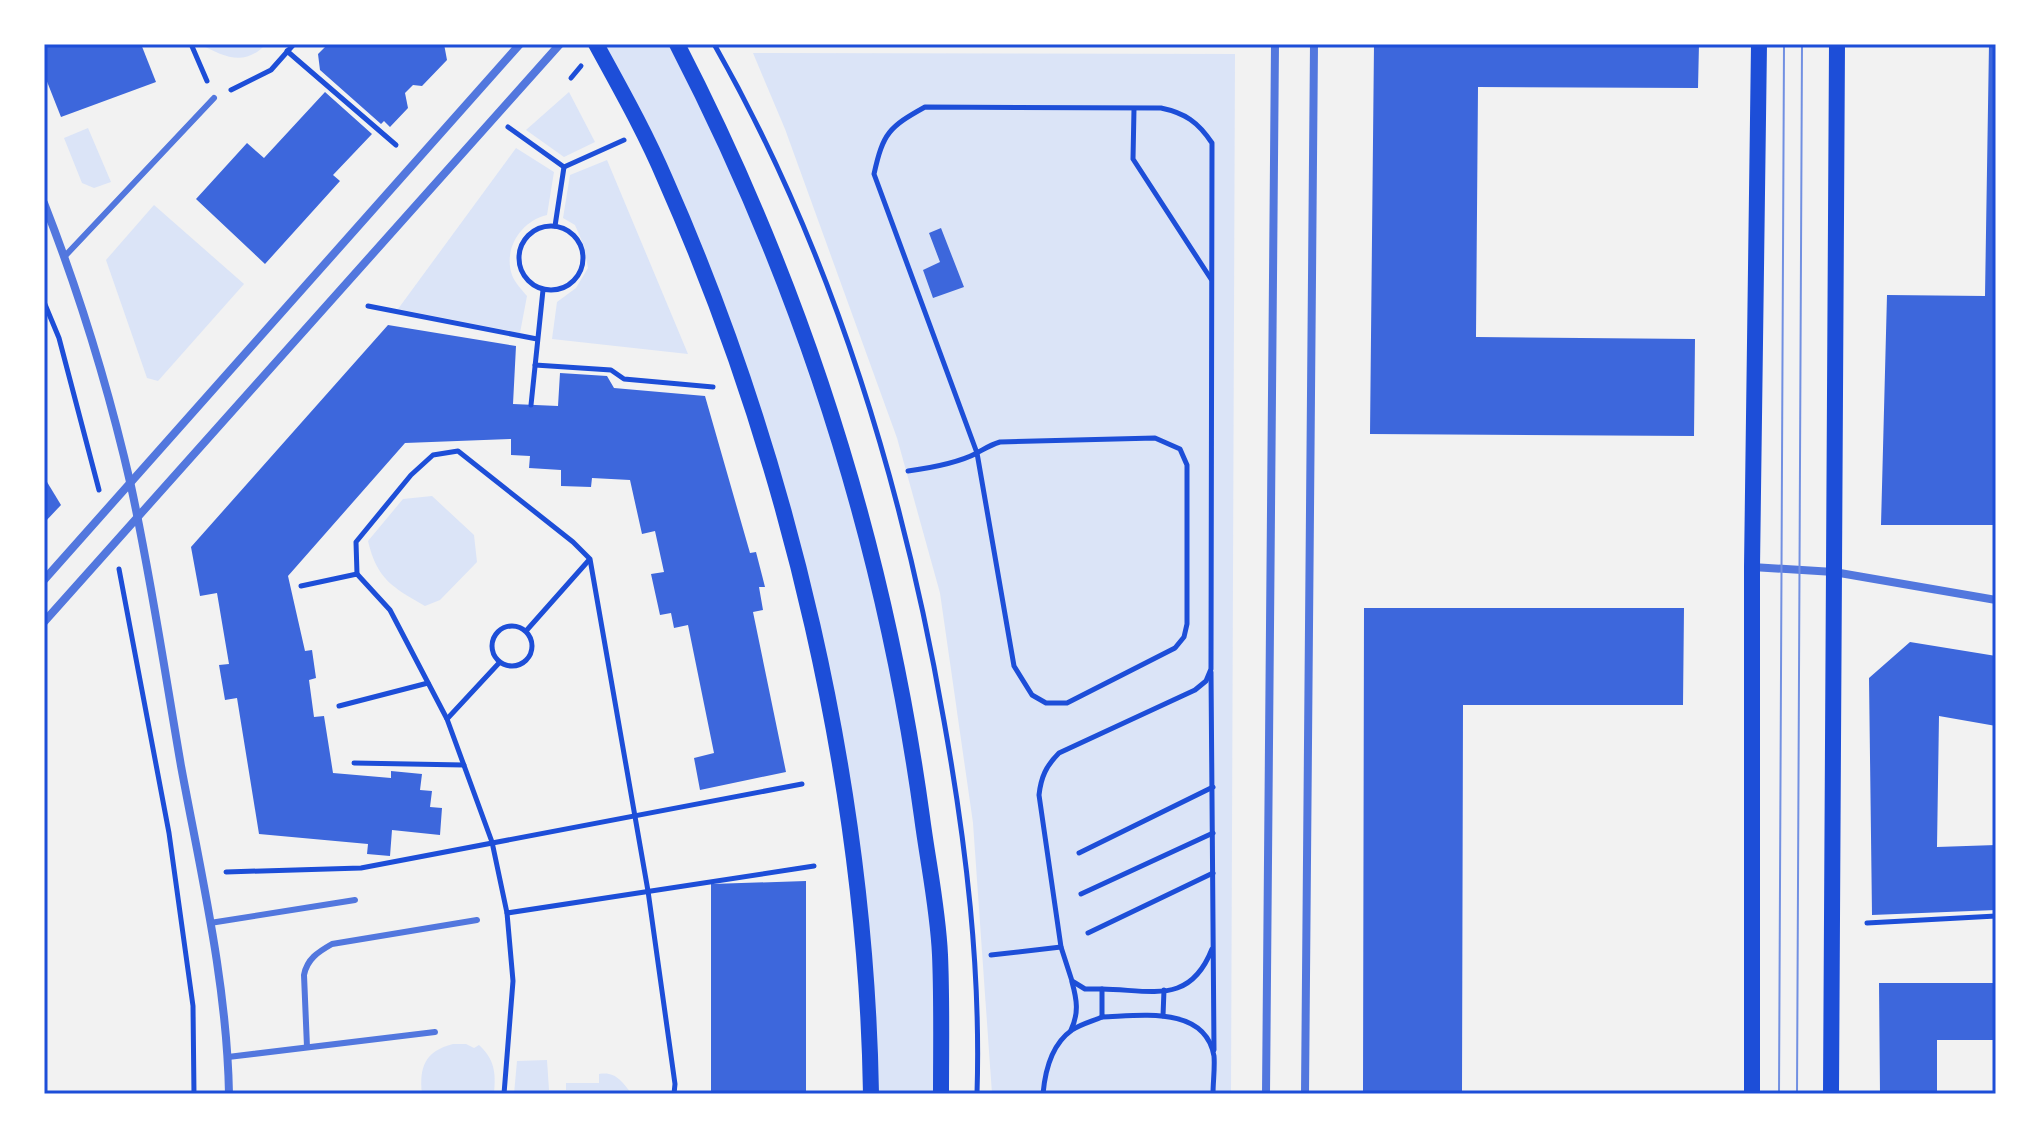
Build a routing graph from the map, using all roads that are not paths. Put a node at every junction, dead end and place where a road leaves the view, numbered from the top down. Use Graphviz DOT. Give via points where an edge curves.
graph roads {
  1 [pos="520,44"];
  2 [pos="560,44"];
  3 [pos="596,44"];
  4 [pos="677,44"];
  5 [pos="1275,44"];
  6 [pos="1314,44"];
  7 [pos="1759,44"];
  8 [pos="1837,44"];
  9 [pos="214,98"];
  10 [pos="44,203"];
  11 [pos="65,256"];
  12 [pos="130,484"];
  13 [pos="137,517"];
  14 [pos="1752,567"];
  15 [pos="1834,572"];
  16 [pos="44,580"];
  17 [pos="1996,600"];
  18 [pos="44,622"];
  19 [pos="355,900"];
  20 [pos="477,920"];
  21 [pos="210,923"];
  22 [pos="435,1032"];
  23 [pos="307,1047"];
  24 [pos="228,1057"];
  25 [pos="229,1094"];
  26 [pos="871,1094"];
  27 [pos="941,1094"];
  28 [pos="1266,1094"];
  29 [pos="1305,1094"];
  30 [pos="1752,1094"];
  31 [pos="1831,1094"];
  1 -- 12 [label="street"];
  2 -- 13 [label="street"];
  3 -- 26 [label="main road" via="683,220 725,326 783,504 852,837"];
  4 -- 27 [label="main road" via="780,266 834,421 878,575 913,750 940,953"];
  5 -- 28 [label="street"];
  6 -- 29 [label="street"];
  7 -- 14 [label="main road"];
  8 -- 15 [label="main road"];
  9 -- 11 [label="lane"];
  10 -- 11 [label="street"];
  11 -- 12 [label="street"];
  12 -- 13 [label="street"];
  12 -- 16 [label="street"];
  13 -- 18 [label="street"];
  13 -- 21 [label="street"];
  14 -- 15 [label="street"];
  14 -- 30 [label="main road"];
  15 -- 17 [label="street"];
  15 -- 31 [label="main road"];
  19 -- 21 [label="lane"];
  20 -- 23 [label="lane" via="320,950 304,975"];
  21 -- 24 [label="street"];
  22 -- 23 [label="lane"];
  23 -- 24 [label="lane"];
  24 -- 25 [label="street"];
}
